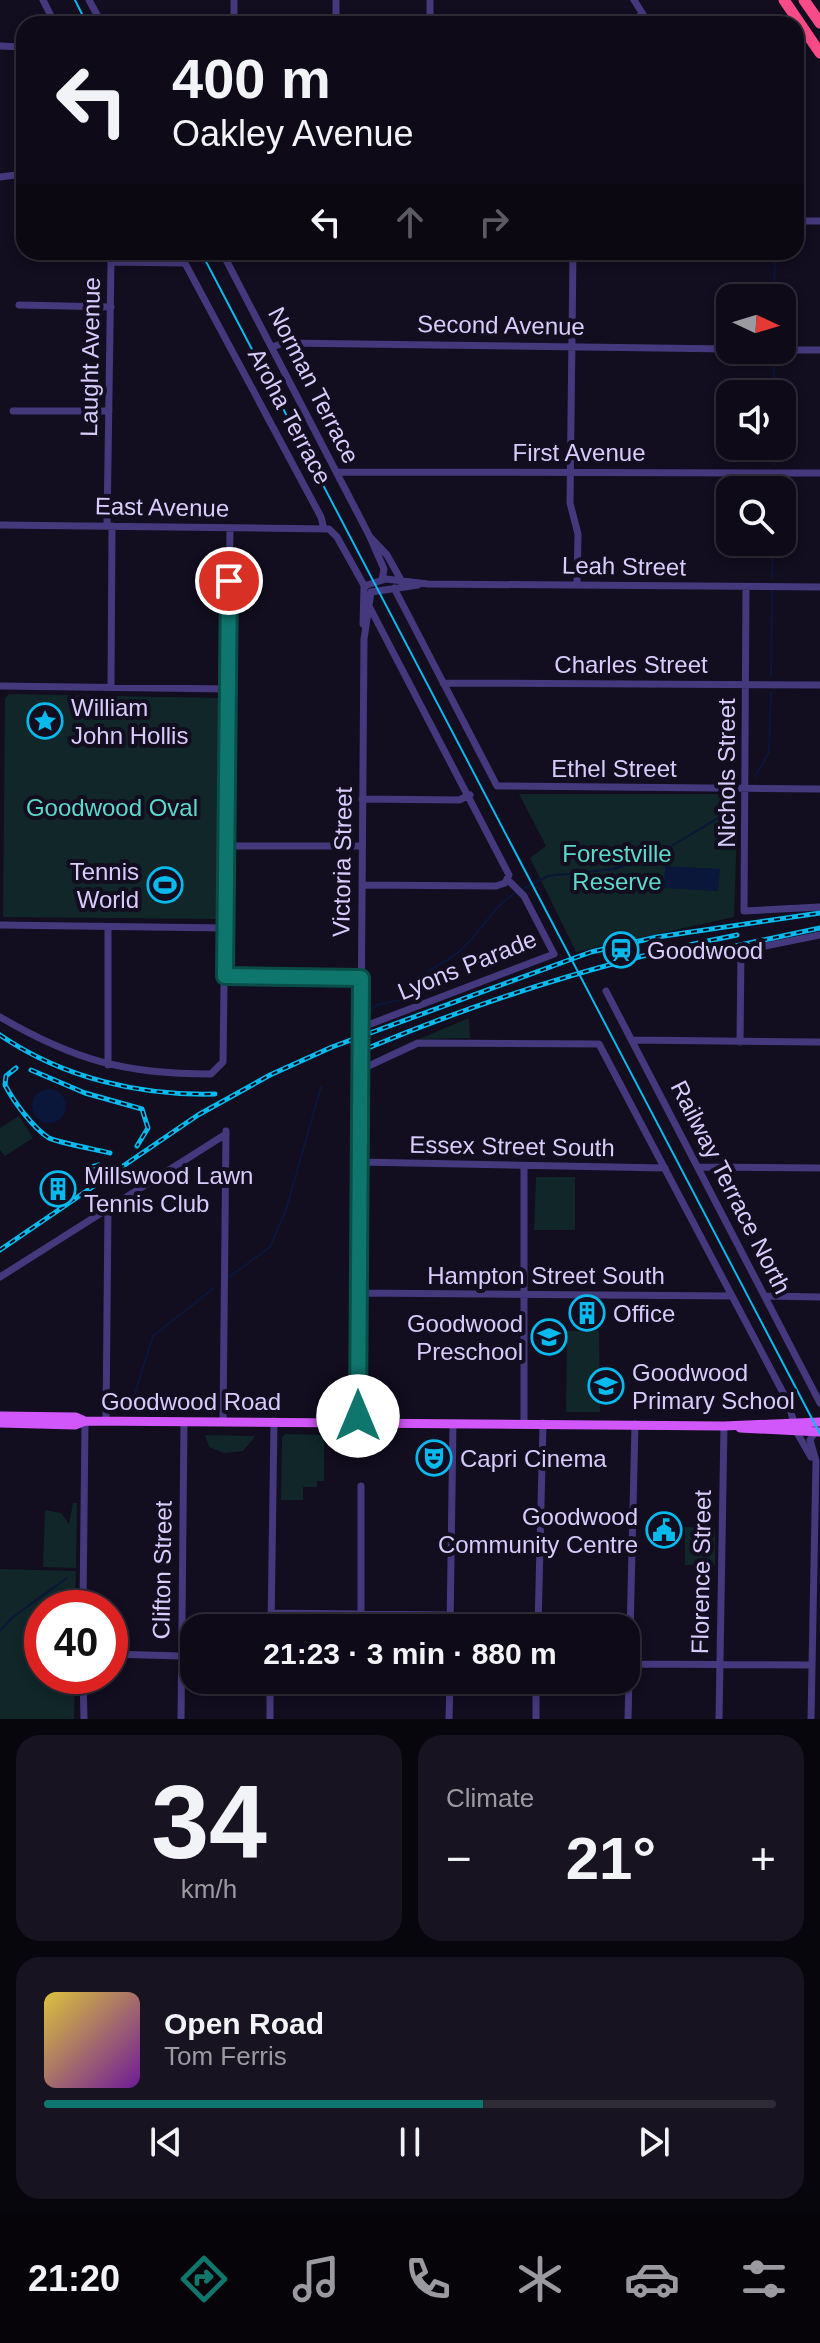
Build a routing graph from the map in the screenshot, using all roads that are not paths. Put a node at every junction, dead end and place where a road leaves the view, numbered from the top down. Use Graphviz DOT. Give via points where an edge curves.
graph roads {
  1 [pos="634,0"];
  2 [pos="804,0"];
  3 [pos="642,14"];
  4 [pos="640,16"];
  5 [pos="820,23"];
  6 [pos="804,30"];
  7 [pos="808,36"];
  8 [pos="804,38"];
  9 [pos="820,53"];
  10 [pos="183,260"];
  11 [pos="226,260"];
  12 [pos="573,260"];
  13 [pos="185,263"];
  14 [pos="19,305"];
  15 [pos="111,307"];
  16 [pos="573,346"];
  17 [pos="272,347"];
  18 [pos="716,349"];
  19 [pos="796,350"];
  20 [pos="820,350"];
  21 [pos="13,411"];
  22 [pos="109,411"];
  23 [pos="337,472"];
  24 [pos="571,472"];
  25 [pos="820,473"];
  26 [pos="0,525"];
  27 [pos="110,526"];
  28 [pos="230,528"];
  29 [pos="324,529"];
  30 [pos="370,537"];
  31 [pos="382,580"];
  32 [pos="401,580"];
  33 [pos="428,584"];
  34 [pos="577,585"];
  35 [pos="746,587"];
  36 [pos="820,587"];
  37 [pos="394,588"];
  38 [pos="368,589"];
  39 [pos="369,605"];
  40 [pos="364,639"];
  41 [pos="443,683"];
  42 [pos="746,685"];
  43 [pos="820,685"];
  44 [pos="0,686"];
  45 [pos="111,687"];
  46 [pos="228,689"];
  47 [pos="747,789"];
  48 [pos="820,789"];
  49 [pos="470,795"];
  50 [pos="362,799"];
  51 [pos="226,846"];
  52 [pos="362,846"];
  53 [pos="509,882"];
  54 [pos="362,885"];
  55 [pos="820,907"];
  56 [pos="0,925"];
  57 [pos="108,927"];
  58 [pos="226,928"];
  59 [pos="820,935"];
  60 [pos="225,976"];
  61 [pos="361,978"];
  62 [pos="606,991"];
  63 [pos="0,1017"];
  64 [pos="360,1028"];
  65 [pos="633,1040"];
  66 [pos="740,1042"];
  67 [pos="820,1042"];
  68 [pos="108,1065"];
  69 [pos="360,1070"];
  70 [pos="359,1162"];
  71 [pos="524,1167"];
  72 [pos="698,1167"];
  73 [pos="665,1168"];
  74 [pos="820,1168"];
  75 [pos="108,1208"];
  76 [pos="0,1277"];
  77 [pos="359,1293"];
  78 [pos="524,1295"];
  79 [pos="732,1296"];
  80 [pos="765,1296"];
  81 [pos="820,1297"];
  82 [pos="820,1403"];
  83 [pos="0,1416"];
  84 [pos="106,1421"];
  85 [pos="223,1421"];
  86 [pos="274,1421"];
  87 [pos="184,1422"];
  88 [pos="358,1422"];
  89 [pos="0,1423"];
  90 [pos="80,1423"];
  91 [pos="453,1423"];
  92 [pos="524,1423"];
  93 [pos="543,1423"];
  94 [pos="635,1424"];
  95 [pos="817,1425"];
  96 [pos="726,1426"];
  97 [pos="795,1427"];
  98 [pos="818,1475"];
  99 [pos="361,1486"];
  100 [pos="83,1590"];
  101 [pos="271,1613"];
  102 [pos="182,1614"];
  103 [pos="361,1614"];
  104 [pos="450,1614"];
  105 [pos="538,1614"];
  106 [pos="629,1614"];
  107 [pos="128,1655"];
  108 [pos="180,1656"];
  109 [pos="640,1664"];
  110 [pos="719,1664"];
  111 [pos="811,1665"];
  112 [pos="810,1679"];
  113 [pos="820,1680"];
  114 [pos="83,1694"];
  115 [pos="181,1694"];
  116 [pos="270,1694"];
  117 [pos="450,1694"];
  118 [pos="536,1694"];
  119 [pos="628,1694"];
  120 [pos="84,1719"];
  121 [pos="181,1719"];
  122 [pos="270,1719"];
  123 [pos="449,1719"];
  124 [pos="536,1719"];
  125 [pos="628,1719"];
  126 [pos="719,1719"];
  127 [pos="811,1719"];
  1 -- 3 [label="street"];
  2 -- 5 [label="highway"];
  3 -- 4 [label="street"];
  6 -- 7 [label="highway"];
  7 -- 8 [label="street"];
  7 -- 9 [label="highway"];
  10 -- 13 [label="street, Aroha Terrace"];
  11 -- 17 [label="street, Norman Terrace"];
  12 -- 16 [label="street"];
  13 -- 15 [label="street, Laught Avenue" via="111,262"];
  13 -- 29 [label="street, Aroha Terrace"];
  14 -- 15 [label="street"];
  15 -- 22 [label="street, Laught Avenue"];
  16 -- 17 [label="street, Second Avenue"];
  16 -- 18 [label="street, Second Avenue"];
  16 -- 24 [label="street"];
  17 -- 23 [label="street, Norman Terrace"];
  19 -- 20 [label="street"];
  21 -- 22 [label="street"];
  22 -- 27 [label="street, Laught Avenue"];
  23 -- 24 [label="street, First Avenue"];
  23 -- 30 [label="street, Norman Terrace"];
  24 -- 25 [label="street, First Avenue"];
  24 -- 34 [label="street"];
  26 -- 27 [label="street, East Avenue"];
  27 -- 28 [label="street, East Avenue"];
  27 -- 45 [label="street, Laught Avenue"];
  28 -- 29 [label="street, East Avenue"];
  28 -- 46 [label="street"];
  29 -- 38 [label="street, Aroha Terrace" via="337,537"];
  30 -- 31 [label="street, Norman Terrace" via="383,567"];
  30 -- 32 [label="street, Norman Terrace"];
  31 -- 32 [label="street, Leah Street"];
  31 -- 38 [label="street, Leah Street"];
  32 -- 33 [label="street, Leah Street"];
  33 -- 34 [label="street, Leah Street"];
  33 -- 37 [label="street, Leah Street"];
  34 -- 35 [label="street, Leah Street"];
  35 -- 36 [label="street, Leah Street"];
  35 -- 42 [label="street, Nichols Street"];
  37 -- 38 [label="street, Leah Street"];
  37 -- 41 [label="street"];
  38 -- 39 [label="street, Victoria Street"];
  38 -- 40 [label="street, Victoria Street"];
  39 -- 40 [label="street, Victoria Street"];
  39 -- 49 [label="street"];
  40 -- 50 [label="street, Victoria Street"];
  41 -- 42 [label="street, Charles Street"];
  41 -- 47 [label="street, Ethel Street" via="495,784 503,787"];
  42 -- 43 [label="street, Charles Street"];
  42 -- 47 [label="street, Nichols Street"];
  44 -- 45 [label="street"];
  45 -- 46 [label="street"];
  46 -- 51 [label="street"];
  47 -- 48 [label="street, Ethel Street"];
  47 -- 55 [label="street, Nichols Street" via="744,911"];
  49 -- 50 [label="street" via="459,800"];
  49 -- 53 [label="street"];
  50 -- 52 [label="street, Victoria Street"];
  51 -- 52 [label="street"];
  51 -- 58 [label="street"];
  52 -- 54 [label="street, Victoria Street"];
  53 -- 54 [label="street"];
  53 -- 64 [label="street, Lyons Parade" via="524,896 554,954"];
  54 -- 61 [label="street, Victoria Street"];
  56 -- 57 [label="street"];
  57 -- 58 [label="street"];
  57 -- 68 [label="street"];
  58 -- 60 [label="street"];
  59 -- 66 [label="street" via="741,951"];
  60 -- 61 [label="street"];
  60 -- 68 [label="street" via="223,1062 218,1070 157,1074"];
  61 -- 64 [label="street, Victoria Street"];
  62 -- 65 [label="street, Railway Terrace North"];
  63 -- 68 [label="street" via="47,1044"];
  64 -- 69 [label="street, Victoria Street"];
  65 -- 66 [label="street"];
  65 -- 72 [label="street, Railway Terrace North"];
  66 -- 67 [label="street"];
  69 -- 70 [label="street, Victoria Street"];
  69 -- 73 [label="street" via="418,1043 596,1043"];
  70 -- 71 [label="street, Essex Street South"];
  70 -- 77 [label="street, Victoria Street"];
  71 -- 73 [label="street, Essex Street South"];
  71 -- 78 [label="street"];
  72 -- 74 [label="street"];
  72 -- 80 [label="street, Railway Terrace North"];
  73 -- 79 [label="street"];
  75 -- 76 [label="street"];
  75 -- 84 [label="street"];
  75 -- 85 [label="street" via="226,1133"];
  77 -- 78 [label="street, Hampton Street South"];
  77 -- 88 [label="street, Victoria Street"];
  78 -- 79 [label="street, Hampton Street South"];
  78 -- 92 [label="street"];
  79 -- 97 [label="street" via="788,1402"];
  80 -- 81 [label="street"];
  80 -- 82 [label="street, Railway Terrace North"];
  83 -- 90 [label="main road, Goodwood Road" via="76,1417"];
  84 -- 87 [label="main road, Goodwood Road"];
  84 -- 90 [label="main road, Goodwood Road"];
  85 -- 86 [label="main road, Goodwood Road"];
  85 -- 87 [label="main road, Goodwood Road"];
  86 -- 88 [label="main road, Goodwood Road"];
  86 -- 101 [label="street"];
  87 -- 102 [label="street, Clifton Street"];
  88 -- 91 [label="main road, Goodwood Road"];
  89 -- 90 [label="main road, Goodwood Road"];
  90 -- 100 [label="street" via="85,1445"];
  91 -- 92 [label="main road, Goodwood Road"];
  91 -- 104 [label="street"];
  92 -- 93 [label="main road, Goodwood Road"];
  93 -- 94 [label="main road, Goodwood Road"];
  93 -- 105 [label="street"];
  94 -- 96 [label="main road, Goodwood Road"];
  94 -- 106 [label="street"];
  95 -- 97 [label="main road, Goodwood Road"];
  95 -- 98 [label="street" via="810,1440"];
  96 -- 97 [label="main road, Goodwood Road"];
  96 -- 110 [label="street, Florence Street"];
  97 -- 98 [label="street"];
  98 -- 111 [label="street"];
  99 -- 103 [label="street"];
  101 -- 103 [label="street"];
  107 -- 108 [label="street"];
  109 -- 110 [label="street"];
  110 -- 111 [label="street"];
  110 -- 126 [label="street, Florence Street"];
  111 -- 112 [label="street"];
  112 -- 113 [label="street"];
  112 -- 127 [label="street"];
  114 -- 120 [label="street"];
  115 -- 121 [label="street, Clifton Street"];
  116 -- 122 [label="street"];
  117 -- 123 [label="street"];
  118 -- 124 [label="street"];
  119 -- 125 [label="street"];
}
